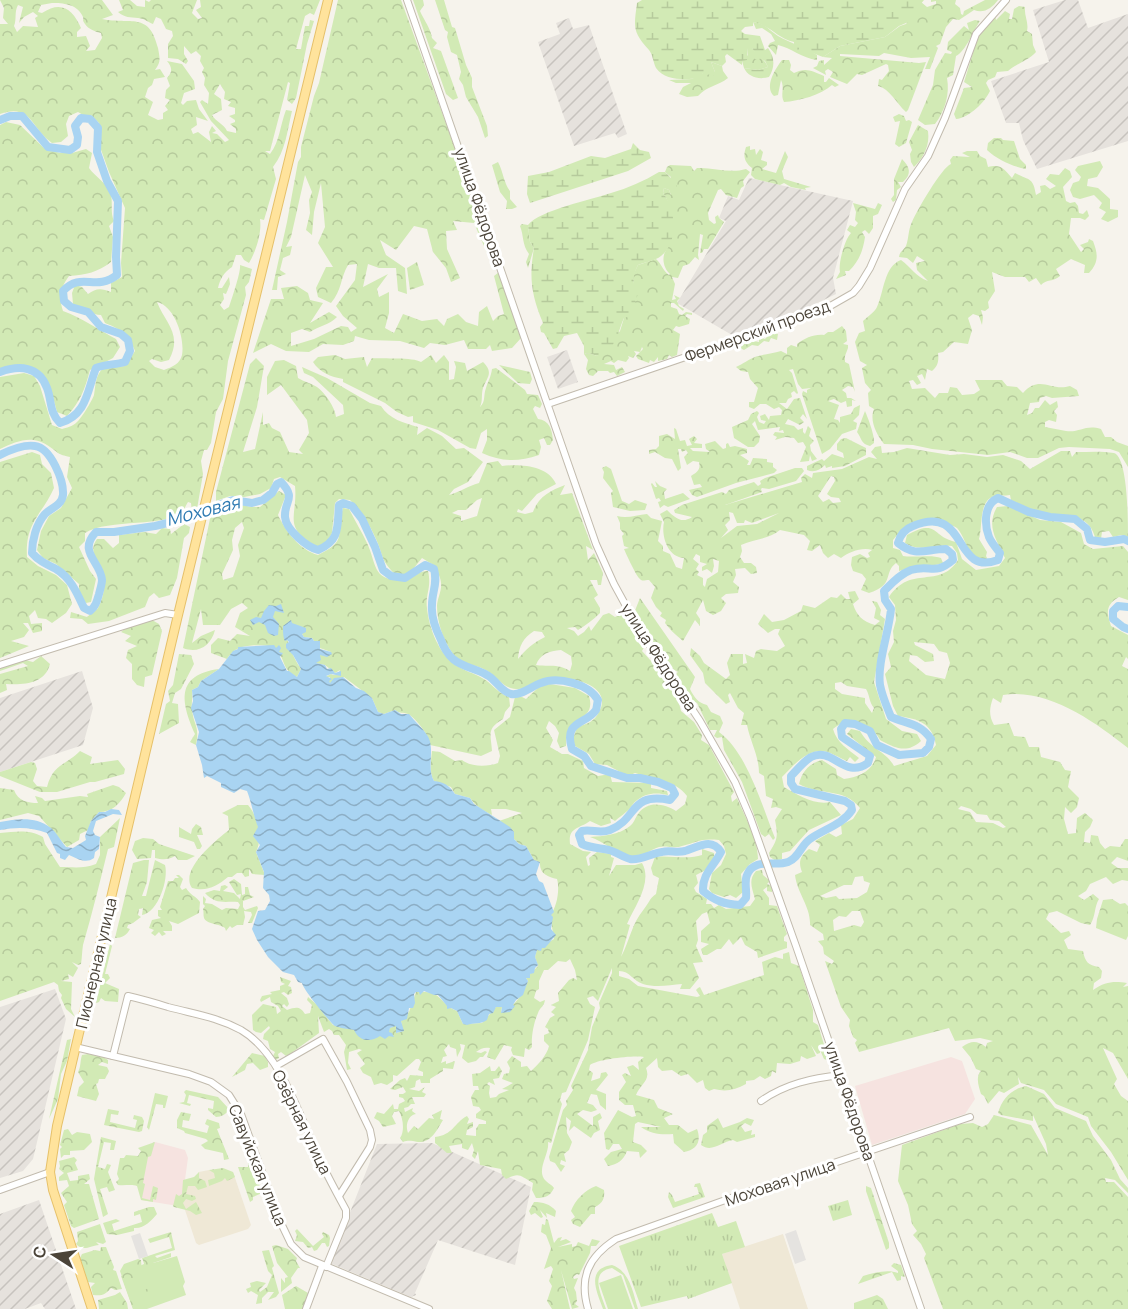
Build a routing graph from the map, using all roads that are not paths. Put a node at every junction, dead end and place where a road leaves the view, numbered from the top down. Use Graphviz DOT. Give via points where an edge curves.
graph roads {
  1 [pos="328,0"];
  2 [pos="407,0"];
  3 [pos="1006,0"];
  4 [pos="548,404"];
  5 [pos="178,615"];
  6 [pos="0,665"];
  7 [pos="75,1047"];
  8 [pos="113,1056"];
  9 [pos="276,1066"];
  10 [pos="841,1075"];
  11 [pos="761,1101"];
  12 [pos="970,1117"];
  13 [pos="868,1152"];
  14 [pos="50,1172"];
  15 [pos="0,1190"];
  16 [pos="339,1196"];
  17 [pos="324,1267"];
  18 [pos="92,1309"];
  19 [pos="306,1309"];
  20 [pos="429,1309"];
  21 [pos="588,1309"];
  22 [pos="921,1309"];
  1 -- 5 [label="main road, Пионерная улица"];
  2 -- 4 [label="street, улица Фёдорова"];
  3 -- 4 [label="street, Фермерский проезд" via="976,34 928,156 905,189 860,286 832,304 788,322"];
  4 -- 10 [label="street, улица Фёдорова" via="610,577 729,769 750,817"];
  5 -- 6 [label="street" via="165,613"];
  5 -- 7 [label="main road, Пионерная улица"];
  7 -- 8 [label="street, Савуйская улица"];
  7 -- 14 [label="main road, Пионерная улица"];
  8 -- 9 [label="street, Озёрная улица" via="128,996 225,1022 252,1038"];
  8 -- 17 [label="street, Савуйская улица" via="189,1074 211,1082 229,1095 241,1114 286,1234 298,1252"];
  9 -- 16 [label="street, Озёрная улица"];
  9 -- 16 [label="street" via="322,1039 347,1082 372,1140"];
  10 -- 11 [label="street" via="788,1086"];
  10 -- 13 [label="street, улица Фёдорова"];
  12 -- 13 [label="street, Моховая улица"];
  13 -- 21 [label="street, Моховая улица" via="626,1235 606,1246 584,1279"];
  13 -- 22 [label="street, улица Фёдорова"];
  14 -- 15 [label="street"];
  14 -- 18 [label="main road, Пионерная улица" via="60,1215"];
  16 -- 17 [label="street, Озёрная улица" via="346,1218"];
  17 -- 19 [label="street, Озёрная улица"];
  17 -- 20 [label="street, Савуйская улица"];
}
